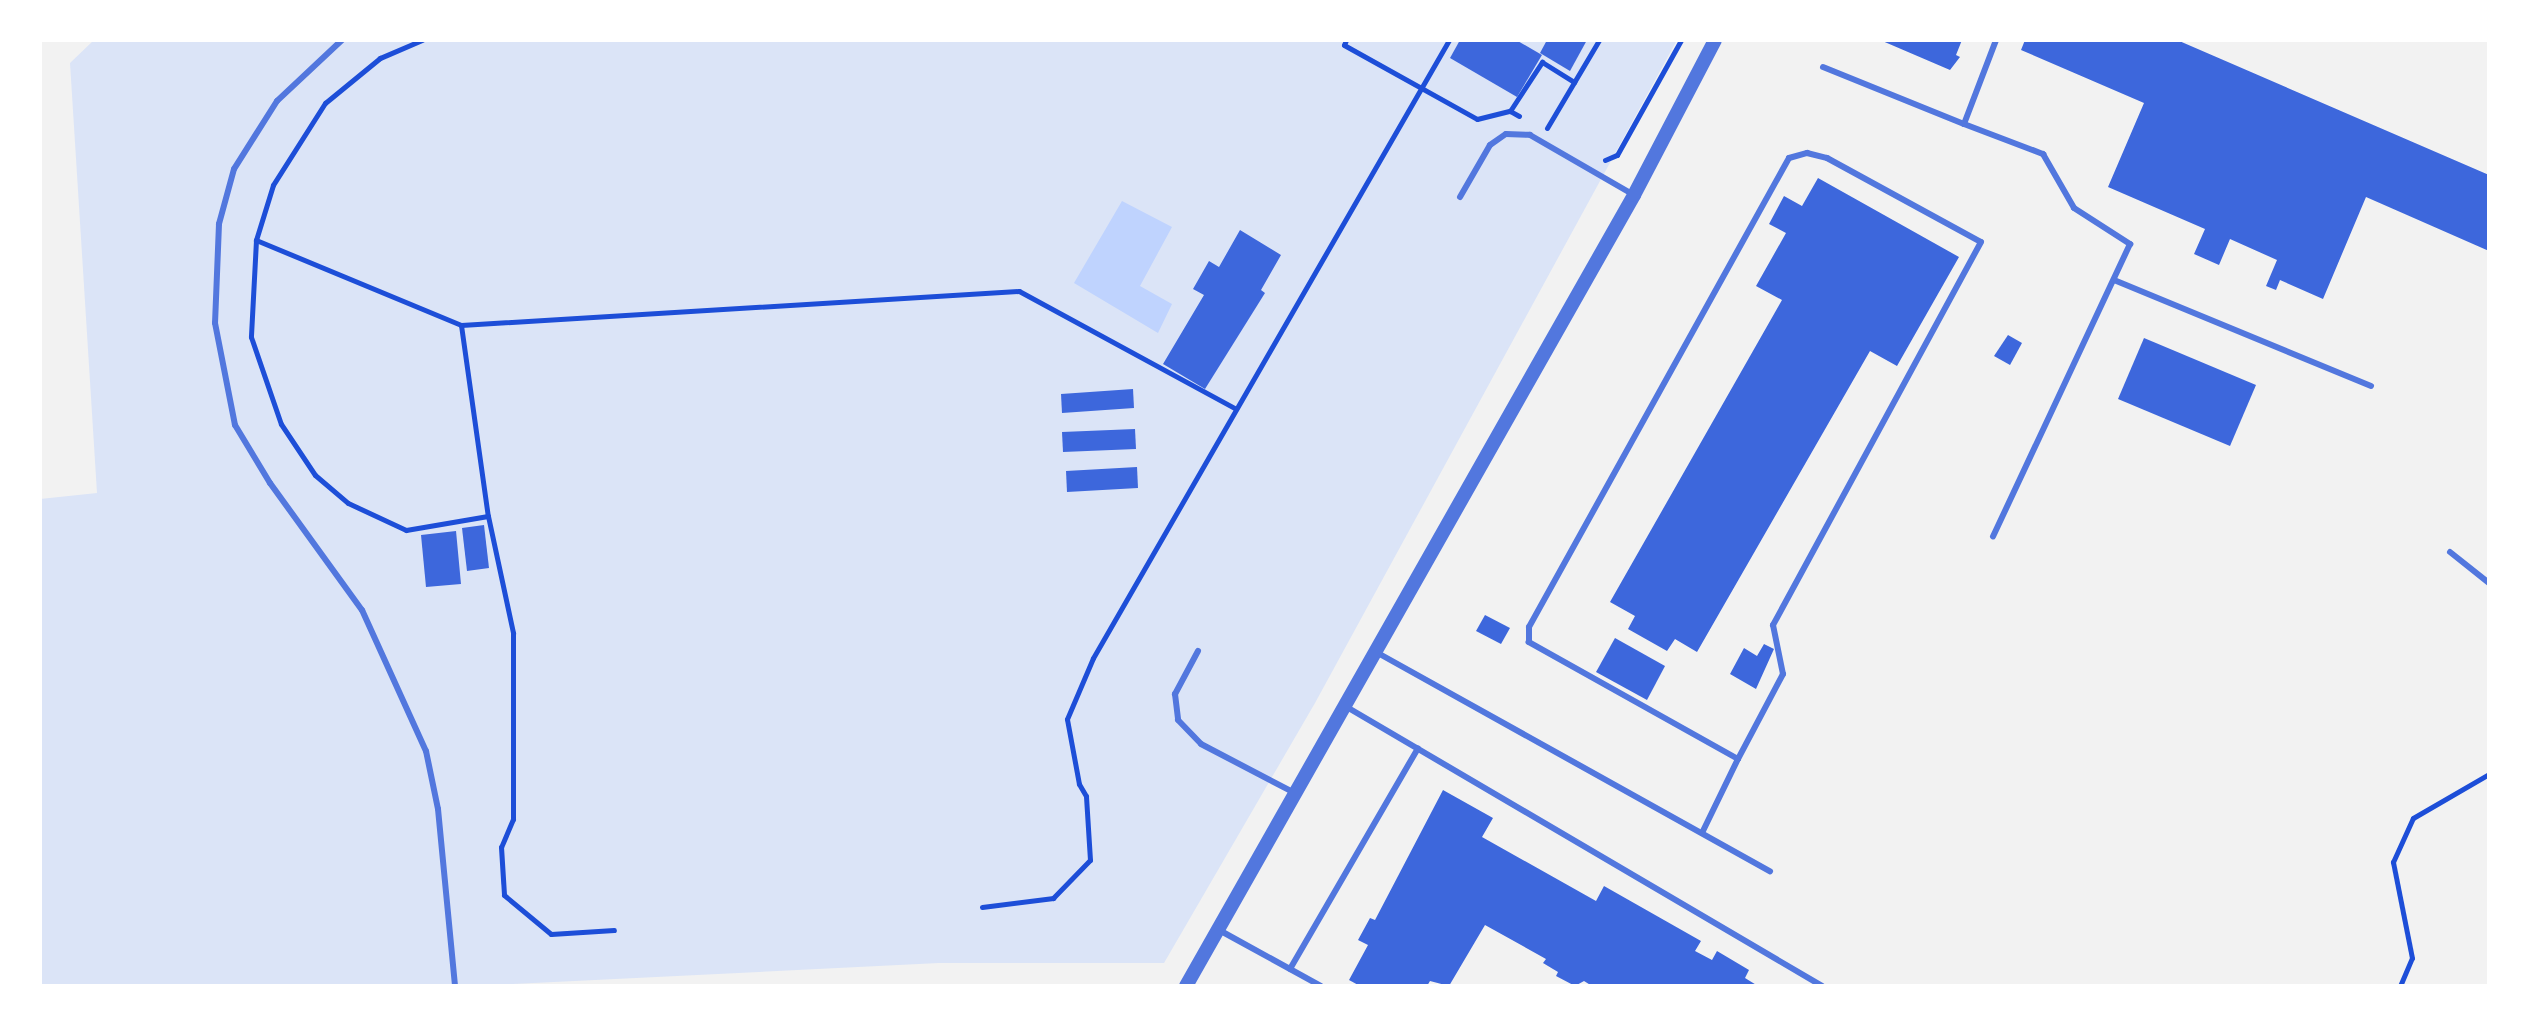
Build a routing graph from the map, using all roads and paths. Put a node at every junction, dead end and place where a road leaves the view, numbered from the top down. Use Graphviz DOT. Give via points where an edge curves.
graph roads {
  1 [pos="342,40"];
  2 [pos="422,40"];
  3 [pos="1346,40"];
  4 [pos="1449,40"];
  5 [pos="1599,40"];
  6 [pos="1681,40"];
  7 [pos="1715,40"];
  8 [pos="1996,40"];
  9 [pos="1823,67"];
  10 [pos="1574,82"];
  11 [pos="1422,88"];
  12 [pos="1510,111"];
  13 [pos="1964,124"];
  14 [pos="1546,127"];
  15 [pos="1558,134"];
  16 [pos="1593,154"];
  17 [pos="1634,195"];
  18 [pos="1460,197"];
  19 [pos="256,240"];
  20 [pos="2114,280"];
  21 [pos="461,325"];
  22 [pos="2371,386"];
  23 [pos="1236,409"];
  24 [pos="488,516"];
  25 [pos="1993,536"];
  26 [pos="2450,552"];
  27 [pos="2489,583"];
  28 [pos="1198,651"];
  29 [pos="1376,652"];
  30 [pos="1345,706"];
  31 [pos="1418,748"];
  32 [pos="1738,759"];
  33 [pos="2489,774"];
  34 [pos="1295,793"];
  35 [pos="1702,833"];
  36 [pos="1770,871"];
  37 [pos="982,907"];
  38 [pos="614,930"];
  39 [pos="1218,930"];
  40 [pos="1290,969"];
  41 [pos="455,986"];
  42 [pos="1186,986"];
  43 [pos="1321,986"];
  44 [pos="1822,986"];
  45 [pos="2400,986"];
  1 -- 41 [label="lane" via="277,101 234,169 219,224 215,323 235,425 362,610 426,751 438,809"];
  2 -- 19 [label="path" via="380,58 325,103 273,185"];
  3 -- 11 [label="path" via="1344,45"];
  4 -- 11 [label="path"];
  5 -- 10 [label="path"];
  6 -- 16 [label="path" via="1617,155 1605,161"];
  7 -- 17 [label="street"];
  8 -- 13 [label="lane"];
  9 -- 13 [label="lane"];
  10 -- 12 [label="path" via="1542,62"];
  10 -- 14 [label="path"];
  11 -- 12 [label="path" via="1477,119"];
  11 -- 23 [label="path"];
  12 -- 14 [label="path"];
  13 -- 20 [label="lane" via="2043,154 2074,208 2130,244"];
  14 -- 15 [label="path"];
  17 -- 18 [label="lane" via="1530,135 1506,134 1490,145"];
  17 -- 29 [label="street"];
  19 -- 21 [label="path"];
  19 -- 24 [label="path" via="251,337 281,424 315,475 348,503 406,530"];
  20 -- 22 [label="lane"];
  20 -- 25 [label="lane"];
  21 -- 23 [label="path" via="1019,291"];
  21 -- 24 [label="path"];
  23 -- 37 [label="path" via="1093,658 1067,719 1086,796 1090,860 1053,898"];
  24 -- 38 [label="path" via="513,633 513,819 501,847 504,895 551,934"];
  26 -- 27 [label="lane"];
  28 -- 34 [label="lane" via="1175,694 1178,720 1201,744"];
  29 -- 30 [label="street"];
  29 -- 35 [label="lane"];
  30 -- 31 [label="lane"];
  30 -- 34 [label="street"];
  31 -- 40 [label="lane"];
  31 -- 44 [label="lane"];
  32 -- 32 [label="lane" via="1529,642 1529,627 1789,158 1807,153 1827,158 1981,242 1773,625 1783,674"];
  32 -- 35 [label="lane"];
  33 -- 45 [label="path" via="2413,818 2393,862 2412,958"];
  34 -- 39 [label="street"];
  35 -- 36 [label="lane"];
  39 -- 40 [label="lane"];
  39 -- 42 [label="street"];
  40 -- 43 [label="lane"];
}
